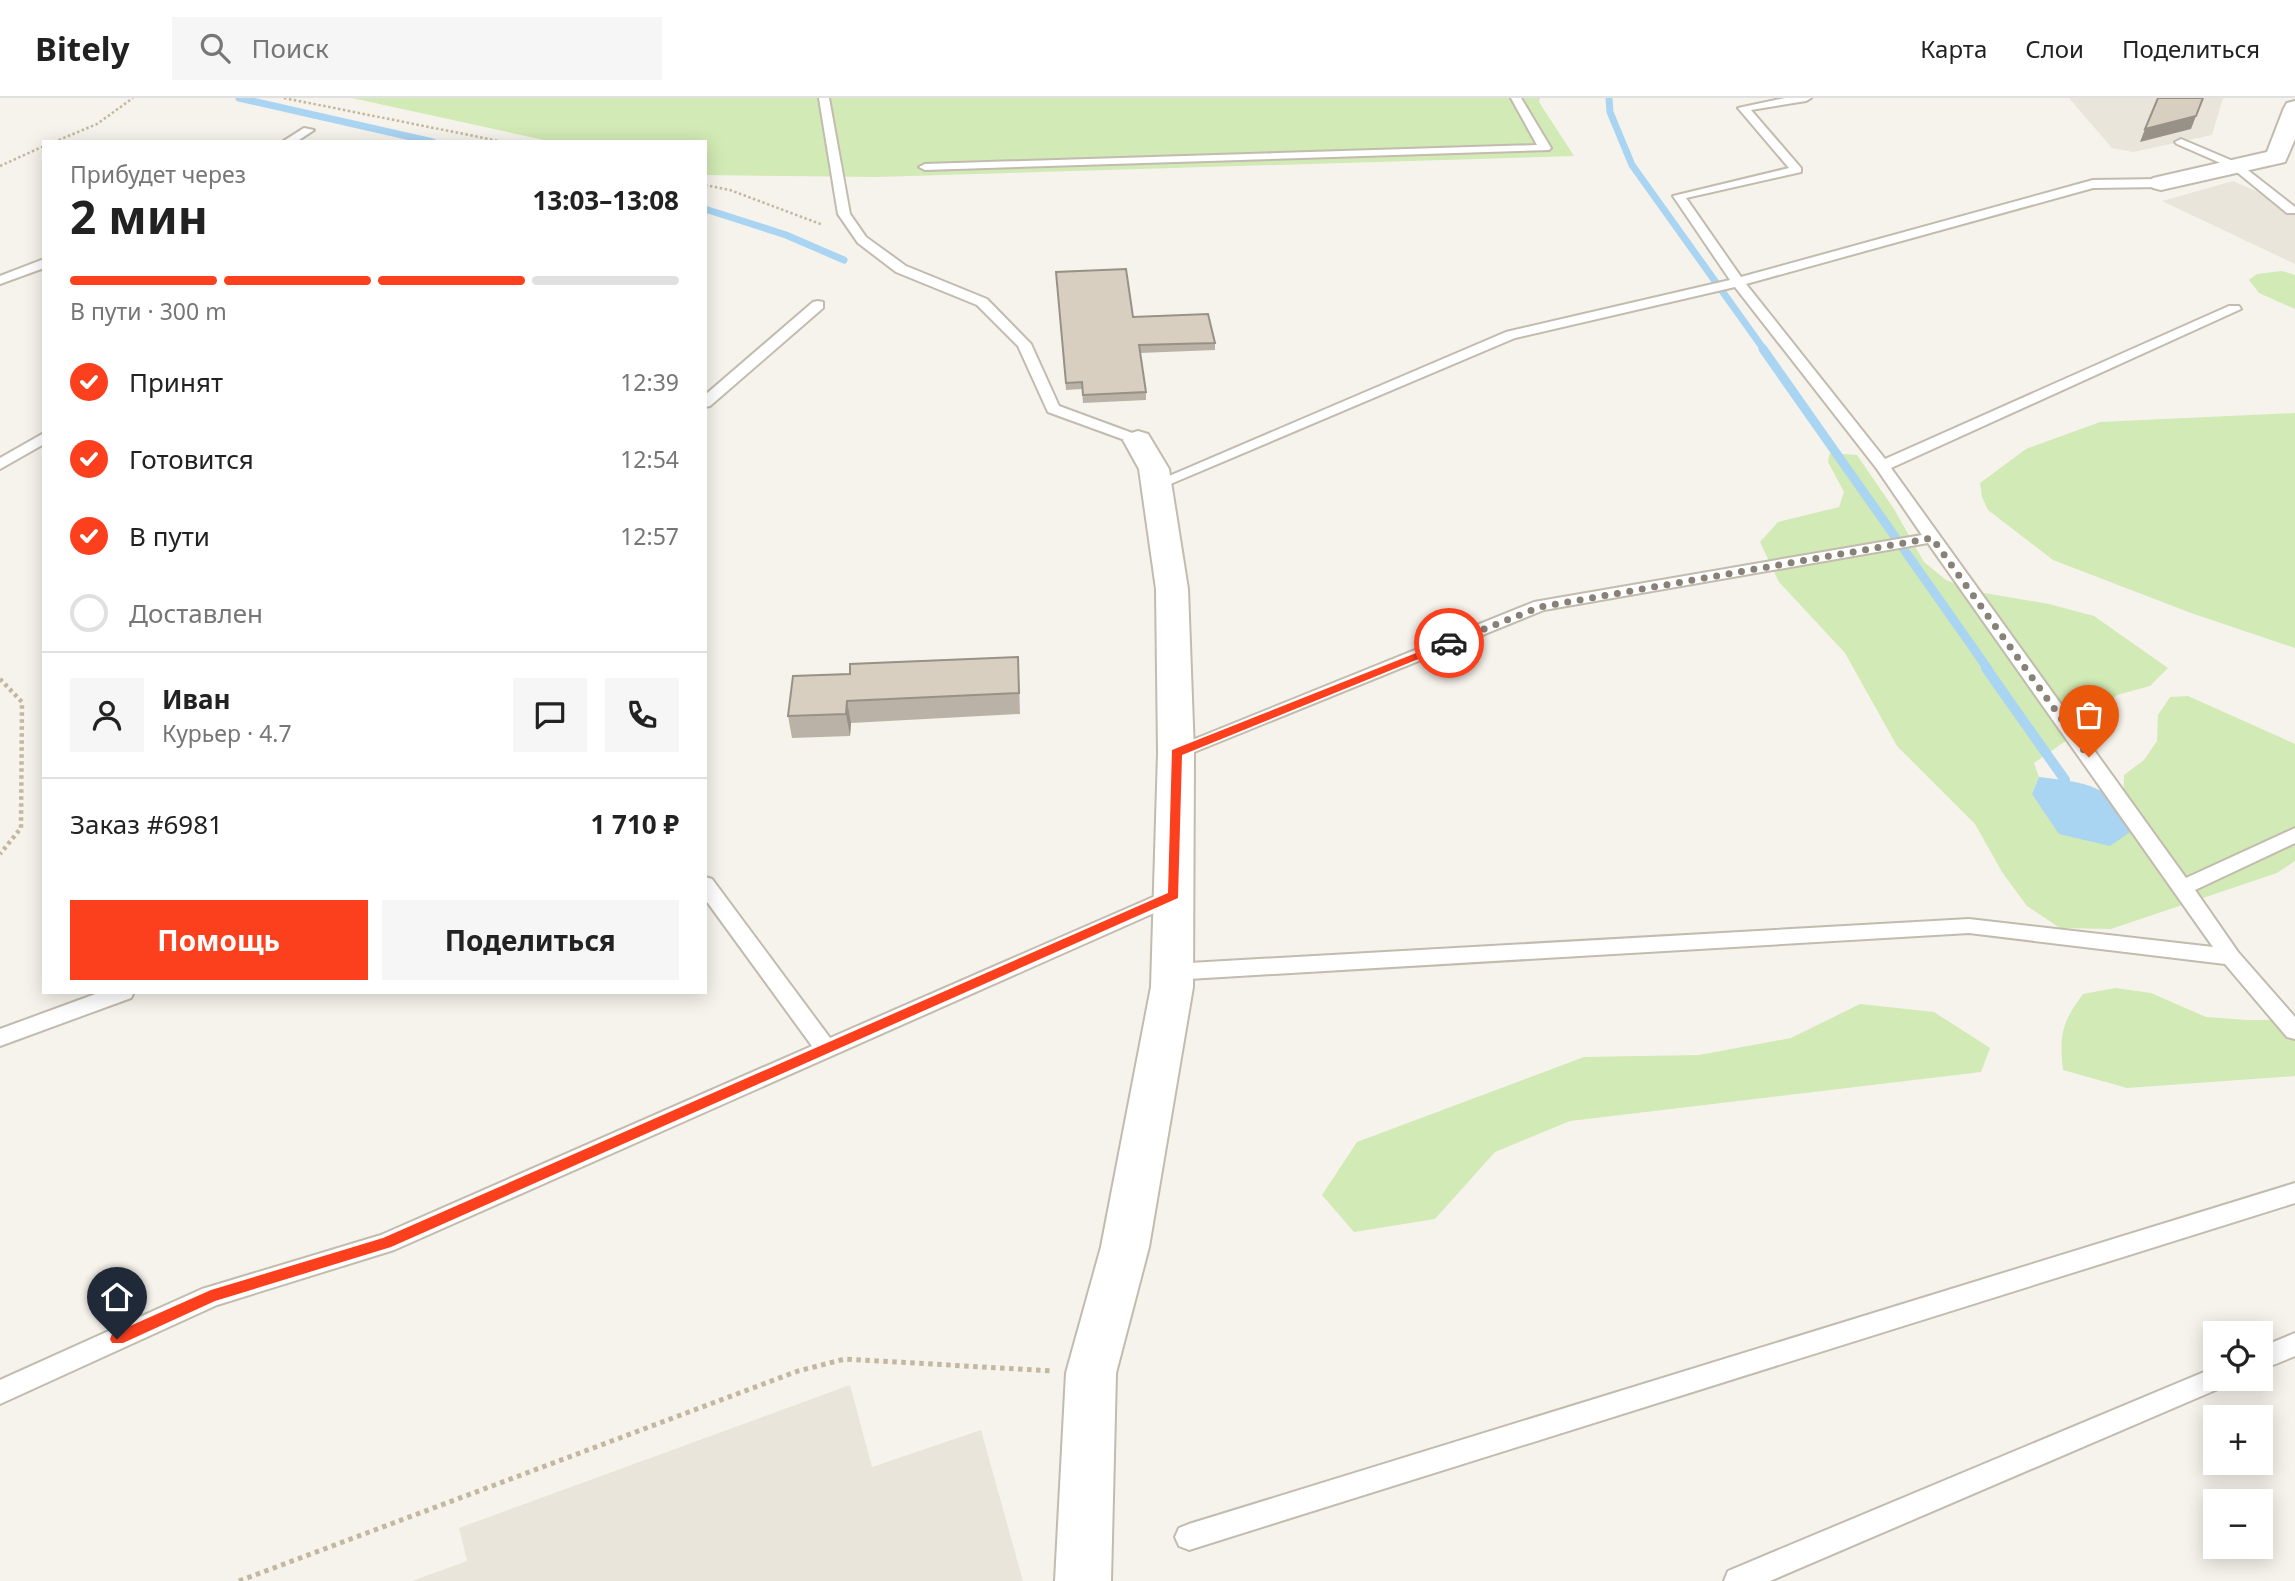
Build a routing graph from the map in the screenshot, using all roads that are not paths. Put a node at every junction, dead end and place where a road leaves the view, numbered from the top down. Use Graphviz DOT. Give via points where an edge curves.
graph roads {
  1 [pos="824,98"];
  2 [pos="1516,98"];
  3 [pos="1806,98"];
  4 [pos="2295,108"];
  5 [pos="308,130"];
  6 [pos="290,140"];
  7 [pos="2181,142"];
  8 [pos="2236,166"];
  9 [pos="925,167"];
  10 [pos="2161,183"];
  11 [pos="2291,209"];
  12 [pos="42,264"];
  13 [pos="0,280"];
  14 [pos="1738,282"];
  15 [pos="818,305"];
  16 [pos="2234,309"];
  17 [pos="707,401"];
  18 [pos="42,438"];
  19 [pos="1139,440"];
  20 [pos="0,464"];
  21 [pos="1882,466"];
  22 [pos="1156,485"];
  23 [pos="1932,538"];
  24 [pos="1176,753"];
  25 [pos="2295,835"];
  26 [pos="707,887"];
  27 [pos="2183,888"];
  28 [pos="1174,895"];
  29 [pos="2231,957"];
  30 [pos="1172,972"];
  31 [pos="119,994"];
  32 [pos="2295,1031"];
  33 [pos="0,1038"];
  34 [pos="825,1049"];
  35 [pos="2295,1193"];
  36 [pos="2295,1345"];
  37 [pos="2273,1354"];
  38 [pos="2203,1384"];
  39 [pos="0,1392"];
  40 [pos="1189,1537"];
  41 [pos="1083,1581"];
  42 [pos="1738,1581"];
  1 -- 19 [label="lane" via="844,214 862,240 901,269 982,302 1024,345 1054,409"];
  2 -- 9 [label="lane" via="1545,148"];
  3 -- 14 [label="lane" via="1743,108 1797,170 1679,197"];
  4 -- 8 [label="street" via="2277,157"];
  5 -- 6 [label="lane"];
  7 -- 8 [label="lane"];
  8 -- 10 [label="street"];
  8 -- 11 [label="lane"];
  10 -- 14 [label="lane" via="2093,184"];
  12 -- 13 [label="lane"];
  14 -- 21 [label="lane"];
  14 -- 22 [label="lane" via="1511,335"];
  15 -- 17 [label="lane"];
  16 -- 21 [label="lane"];
  18 -- 20 [label="lane"];
  19 -- 22 [label="street" via="1154,469"];
  21 -- 23 [label="lane"];
  22 -- 24 [label="street" via="1172,589"];
  23 -- 24 [label="lane" via="1540,607"];
  23 -- 27 [label="lane"];
  24 -- 28 [label="street"];
  25 -- 27 [label="lane"];
  26 -- 34 [label="lane"];
  27 -- 29 [label="lane"];
  28 -- 30 [label="street"];
  28 -- 34 [label="lane"];
  29 -- 30 [label="lane" via="1969,926"];
  29 -- 32 [label="lane"];
  30 -- 41 [label="street" via="1125,1247 1091,1373"];
  31 -- 33 [label="lane"];
  34 -- 39 [label="lane" via="386,1243 211,1296"];
  35 -- 40 [label="lane"];
  36 -- 37 [label="lane"];
  38 -- 42 [label="lane"];
}
